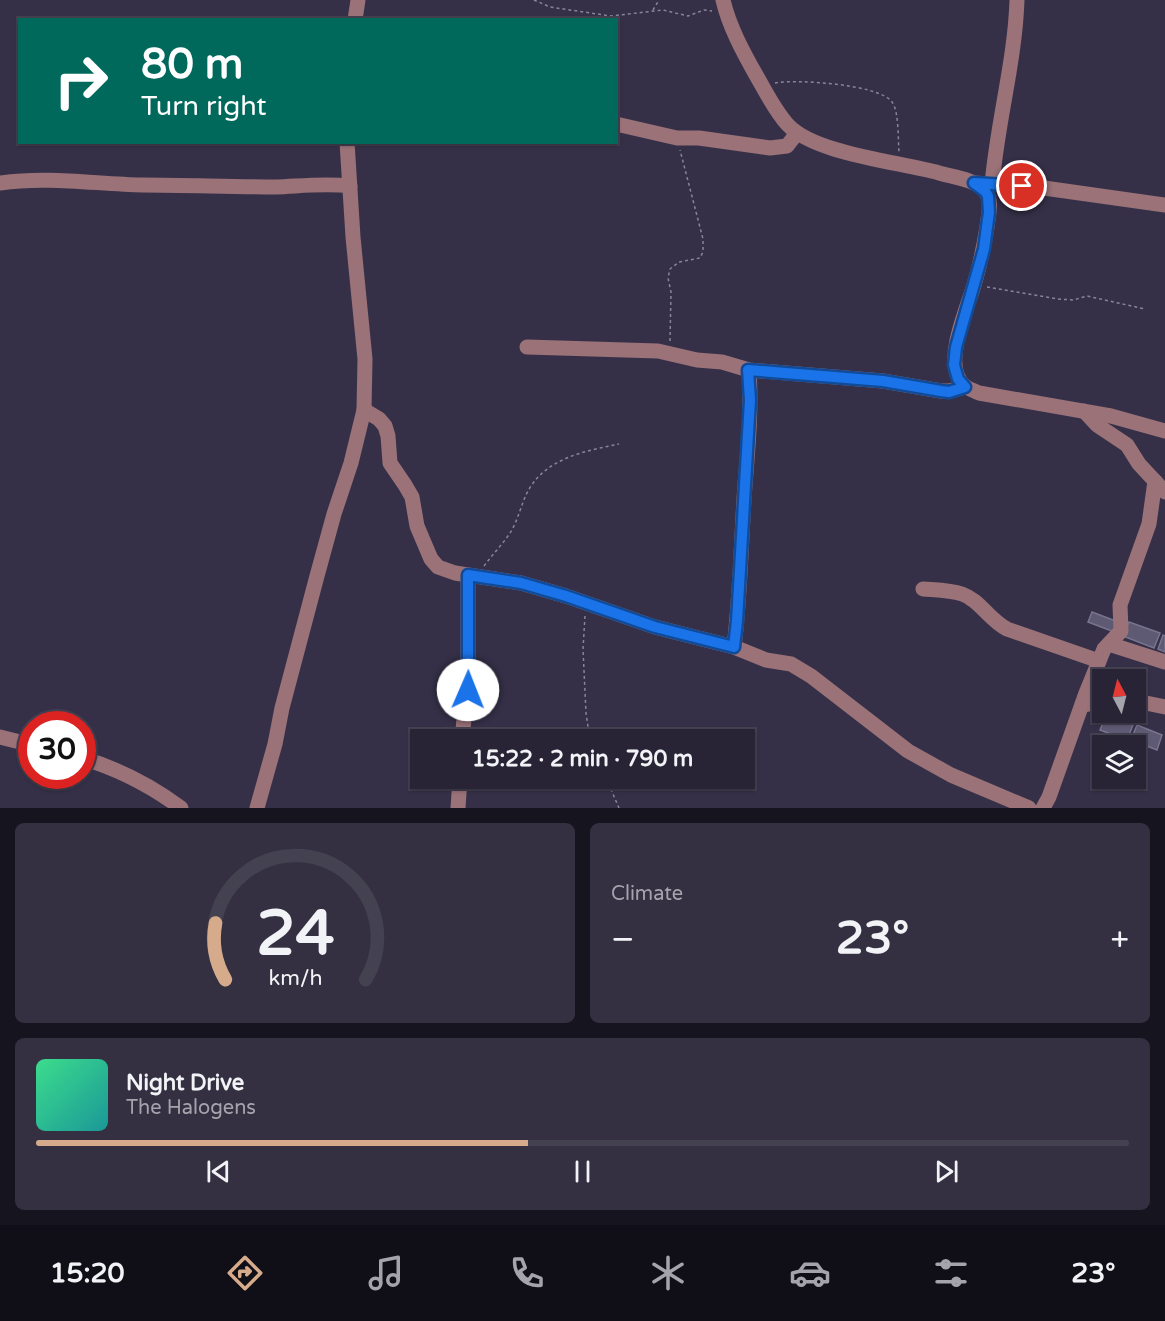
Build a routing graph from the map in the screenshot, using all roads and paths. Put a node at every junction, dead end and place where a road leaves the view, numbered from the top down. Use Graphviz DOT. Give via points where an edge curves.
graph roads {
  1 [pos="358,0"];
  2 [pos="534,0"];
  3 [pos="659,0"];
  4 [pos="723,0"];
  5 [pos="1017,0"];
  6 [pos="653,11"];
  7 [pos="356,18"];
  8 [pos="730,22"];
  9 [pos="762,86"];
  10 [pos="618,124"];
  11 [pos="797,133"];
  12 [pos="676,138"];
  13 [pos="347,144"];
  14 [pos="899,164"];
  15 [pos="0,183"];
  16 [pos="974,183"];
  17 [pos="992,185"];
  18 [pos="350,186"];
  19 [pos="1165,205"];
  20 [pos="974,284"];
  21 [pos="1144,309"];
  22 [pos="527,347"];
  23 [pos="671,354"];
  24 [pos="748,370"];
  25 [pos="965,387"];
  26 [pos="364,410"];
  27 [pos="1084,411"];
  28 [pos="1165,431"];
  29 [pos="619,444"];
  30 [pos="1160,486"];
  31 [pos="472,576"];
  32 [pos="923,589"];
  33 [pos="587,603"];
  34 [pos="1109,644"];
  35 [pos="734,647"];
  36 [pos="1099,661"];
  37 [pos="1165,662"];
  38 [pos="1146,703"];
  39 [pos="1092,704"];
  40 [pos="1082,705"];
  41 [pos="1165,707"];
  42 [pos="463,729"];
  43 [pos="588,729"];
  44 [pos="0,737"];
  45 [pos="18,742"];
  46 [pos="96,763"];
  47 [pos="459,789"];
  48 [pos="611,789"];
  49 [pos="181,808"];
  50 [pos="257,808"];
  51 [pos="458,808"];
  52 [pos="619,808"];
  53 [pos="1029,808"];
  54 [pos="1043,808"];
  1 -- 7 [label="street"];
  2 -- 6 [label="path" via="550,7 611,16"];
  3 -- 6 [label="path"];
  4 -- 8 [label="street"];
  5 -- 17 [label="street"];
  6 -- 8 [label="path" via="668,10 688,16 707,10"];
  8 -- 9 [label="street"];
  9 -- 11 [label="street" via="780,116"];
  9 -- 14 [label="path" via="802,81 867,89 886,97 895,111"];
  10 -- 12 [label="street"];
  11 -- 12 [label="street" via="787,146 777,148"];
  11 -- 14 [label="street" via="868,158"];
  12 -- 23 [label="path" via="699,220 703,252 700,258 679,262 670,269"];
  13 -- 18 [label="street"];
  14 -- 16 [label="street"];
  15 -- 18 [label="street" via="73,180"];
  16 -- 17 [label="street"];
  16 -- 20 [label="street" via="988,196 989,212"];
  17 -- 19 [label="street" via="1036,187"];
  18 -- 26 [label="street" via="365,358"];
  20 -- 21 [label="path" via="1058,299 1087,296"];
  20 -- 25 [label="street" via="954,365"];
  22 -- 23 [label="street"];
  23 -- 24 [label="street"];
  24 -- 25 [label="street" via="883,381 949,392"];
  24 -- 35 [label="street" via="748,453"];
  25 -- 27 [label="street" via="979,393"];
  26 -- 31 [label="street" via="385,426 390,463 412,497 416,523 432,562 440,568"];
  26 -- 50 [label="street"];
  27 -- 28 [label="street"];
  27 -- 30 [label="street" via="1127,445"];
  29 -- 31 [label="path" via="568,457 538,476 511,531"];
  30 -- 34 [label="street" via="1120,605 1121,631"];
  31 -- 33 [label="street" via="521,583"];
  31 -- 42 [label="street"];
  32 -- 36 [label="street" via="962,594 1006,629"];
  33 -- 35 [label="street" via="655,627"];
  33 -- 43 [label="path" via="583,643"];
  34 -- 36 [label="street"];
  34 -- 37 [label="street"];
  35 -- 53 [label="street" via="801,669 908,752"];
  36 -- 40 [label="street"];
  38 -- 41 [label="street"];
  39 -- 40 [label="street"];
  40 -- 54 [label="street"];
  44 -- 45 [label="street"];
  46 -- 49 [label="street" via="131,776"];
  47 -- 51 [label="street"];
  48 -- 52 [label="path"];
}
